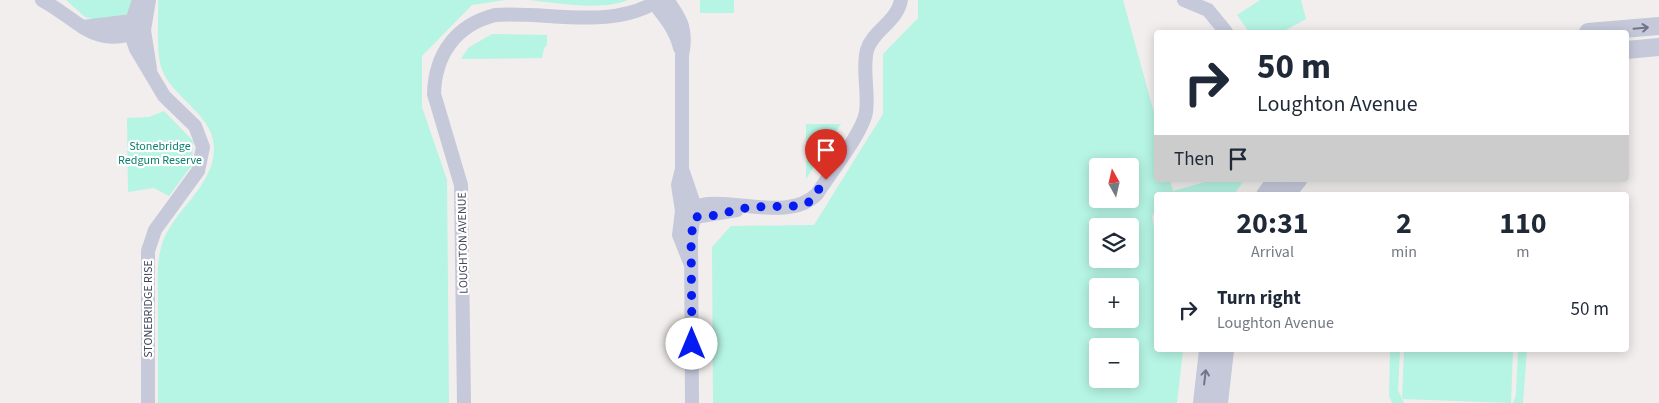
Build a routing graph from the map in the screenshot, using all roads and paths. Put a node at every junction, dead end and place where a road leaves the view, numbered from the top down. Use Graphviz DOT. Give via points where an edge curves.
graph roads {
  1 [pos="42,0"];
  2 [pos="139,0"];
  3 [pos="149,0"];
  4 [pos="901,0"];
  5 [pos="1184,0"];
  6 [pos="660,1"];
  7 [pos="1659,26"];
  8 [pos="135,28"];
  9 [pos="1224,30"];
  10 [pos="1612,30"];
  11 [pos="1659,47"];
  12 [pos="1629,50"];
  13 [pos="1296,182"];
  14 [pos="1288,192"];
  15 [pos="691,212"];
  16 [pos="1208,352"];
  17 [pos="1225,352"];
  18 [pos="148,403"];
  19 [pos="464,403"];
  20 [pos="692,403"];
  21 [pos="1202,403"];
  22 [pos="1219,403"];
  1 -- 8 [label="street" via="78,27 95,34 115,37"];
  2 -- 8 [label="street"];
  3 -- 8 [label="street"];
  4 -- 15 [label="street" via="896,14 868,50 864,119 817,194 808,203 794,206 710,204"];
  5 -- 9 [label="street" via="1208,10"];
  6 -- 15 [label="street" via="680,17 685,38 682,56 682,169 678,184"];
  6 -- 19 [label="street, LOUGHTON AVENUE" via="638,10 602,17 495,15 464,28 444,52 434,78 434,94 462,185"];
  10 -- 7 [label="street, one-way"];
  8 -- 18 [label="street, STONEBRIDGE RISE" via="150,70 164,96 195,126 203,147 198,171 155,230 148,251"];
  11 -- 12 [label="street"];
  13 -- 14 [label="street"];
  15 -- 20 [label="street" via="679,236 691,265"];
  21 -- 16 [label="street, one-way"];
  17 -- 22 [label="street"];
}
